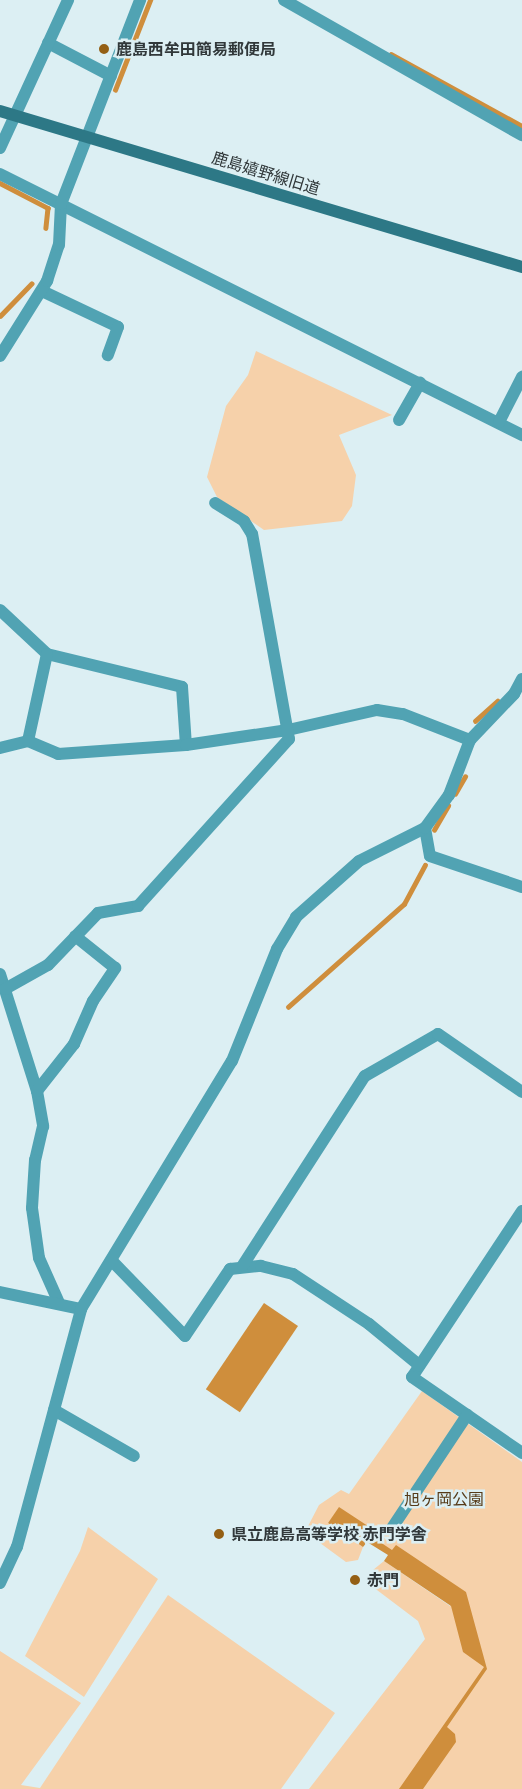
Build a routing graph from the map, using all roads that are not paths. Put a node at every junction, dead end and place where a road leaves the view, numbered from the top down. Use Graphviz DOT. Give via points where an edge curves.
graph roads {
  1 [pos="68,0"];
  2 [pos="140,0"];
  3 [pos="284,0"];
  4 [pos="48,43"];
  5 [pos="111,76"];
  6 [pos="0,111"];
  7 [pos="14,115"];
  8 [pos="522,135"];
  9 [pos="88,137"];
  10 [pos="0,148"];
  11 [pos="0,174"];
  12 [pos="61,204"];
  13 [pos="522,267"];
  14 [pos="42,291"];
  15 [pos="108,355"];
  16 [pos="0,356"];
  17 [pos="522,377"];
  18 [pos="420,383"];
  19 [pos="399,420"];
  20 [pos="499,422"];
  21 [pos="522,435"];
  22 [pos="215,503"];
  23 [pos="0,610"];
  24 [pos="46,654"];
  25 [pos="522,679"];
  26 [pos="518,697"];
  27 [pos="288,730"];
  28 [pos="470,740"];
  29 [pos="28,741"];
  30 [pos="186,745"];
  31 [pos="0,748"];
  32 [pos="425,828"];
  33 [pos="522,886"];
  34 [pos="75,936"];
  35 [pos="0,974"];
  36 [pos="4,996"];
  37 [pos="36,1091"];
  38 [pos="522,1092"];
  39 [pos="522,1211"];
  40 [pos="113,1262"];
  41 [pos="243,1265"];
  42 [pos="0,1292"];
  43 [pos="58,1303"];
  44 [pos="81,1309"];
  45 [pos="419,1365"];
  46 [pos="54,1410"];
  47 [pos="467,1415"];
  48 [pos="522,1453"];
  49 [pos="134,1456"];
  50 [pos="392,1528"];
  51 [pos="0,1583"];
  1 -- 4 [label="street"];
  2 -- 5 [label="street"];
  3 -- 8 [label="street"];
  4 -- 5 [label="street"];
  4 -- 7 [label="street"];
  5 -- 9 [label="street"];
  6 -- 7 [label="street, 鹿島嬉野線旧道"];
  7 -- 9 [label="street, 鹿島嬉野線旧道"];
  7 -- 10 [label="street"];
  9 -- 12 [label="street"];
  9 -- 13 [label="street, 鹿島嬉野線旧道"];
  11 -- 12 [label="street"];
  12 -- 14 [label="street" via="59,245"];
  12 -- 18 [label="street"];
  14 -- 15 [label="street" via="118,327"];
  14 -- 16 [label="street"];
  17 -- 20 [label="street"];
  18 -- 19 [label="street"];
  18 -- 20 [label="street"];
  20 -- 21 [label="street"];
  22 -- 27 [label="street" via="244,521 252,534"];
  23 -- 24 [label="street"];
  24 -- 29 [label="street"];
  24 -- 30 [label="street" via="182,687"];
  25 -- 26 [label="street"];
  26 -- 28 [label="street"];
  27 -- 28 [label="street" via="377,710 403,714"];
  27 -- 30 [label="street"];
  27 -- 34 [label="street" via="289,739 138,906 98,913"];
  28 -- 32 [label="street" via="449,795"];
  29 -- 30 [label="street" via="58,754"];
  29 -- 31 [label="street"];
  32 -- 33 [label="street" via="430,856"];
  32 -- 40 [label="street" via="359,861 296,917 277,949 232,1061"];
  34 -- 36 [label="street" via="48,965"];
  34 -- 37 [label="street" via="115,968 93,1001 74,1044"];
  35 -- 36 [label="street"];
  36 -- 37 [label="street"];
  37 -- 43 [label="street" via="43,1126 35,1160 32,1208 39,1258"];
  38 -- 41 [label="street" via="438,1034 385,1064 358,1082"];
  39 -- 45 [label="street"];
  40 -- 41 [label="street" via="185,1336 230,1269"];
  40 -- 44 [label="street"];
  41 -- 45 [label="street" via="293,1274 369,1324"];
  42 -- 43 [label="street"];
  43 -- 44 [label="street"];
  44 -- 46 [label="street"];
  45 -- 47 [label="street" via="412,1377"];
  46 -- 49 [label="street"];
  46 -- 51 [label="street" via="17,1547"];
  47 -- 48 [label="street"];
  47 -- 50 [label="street"];
}
